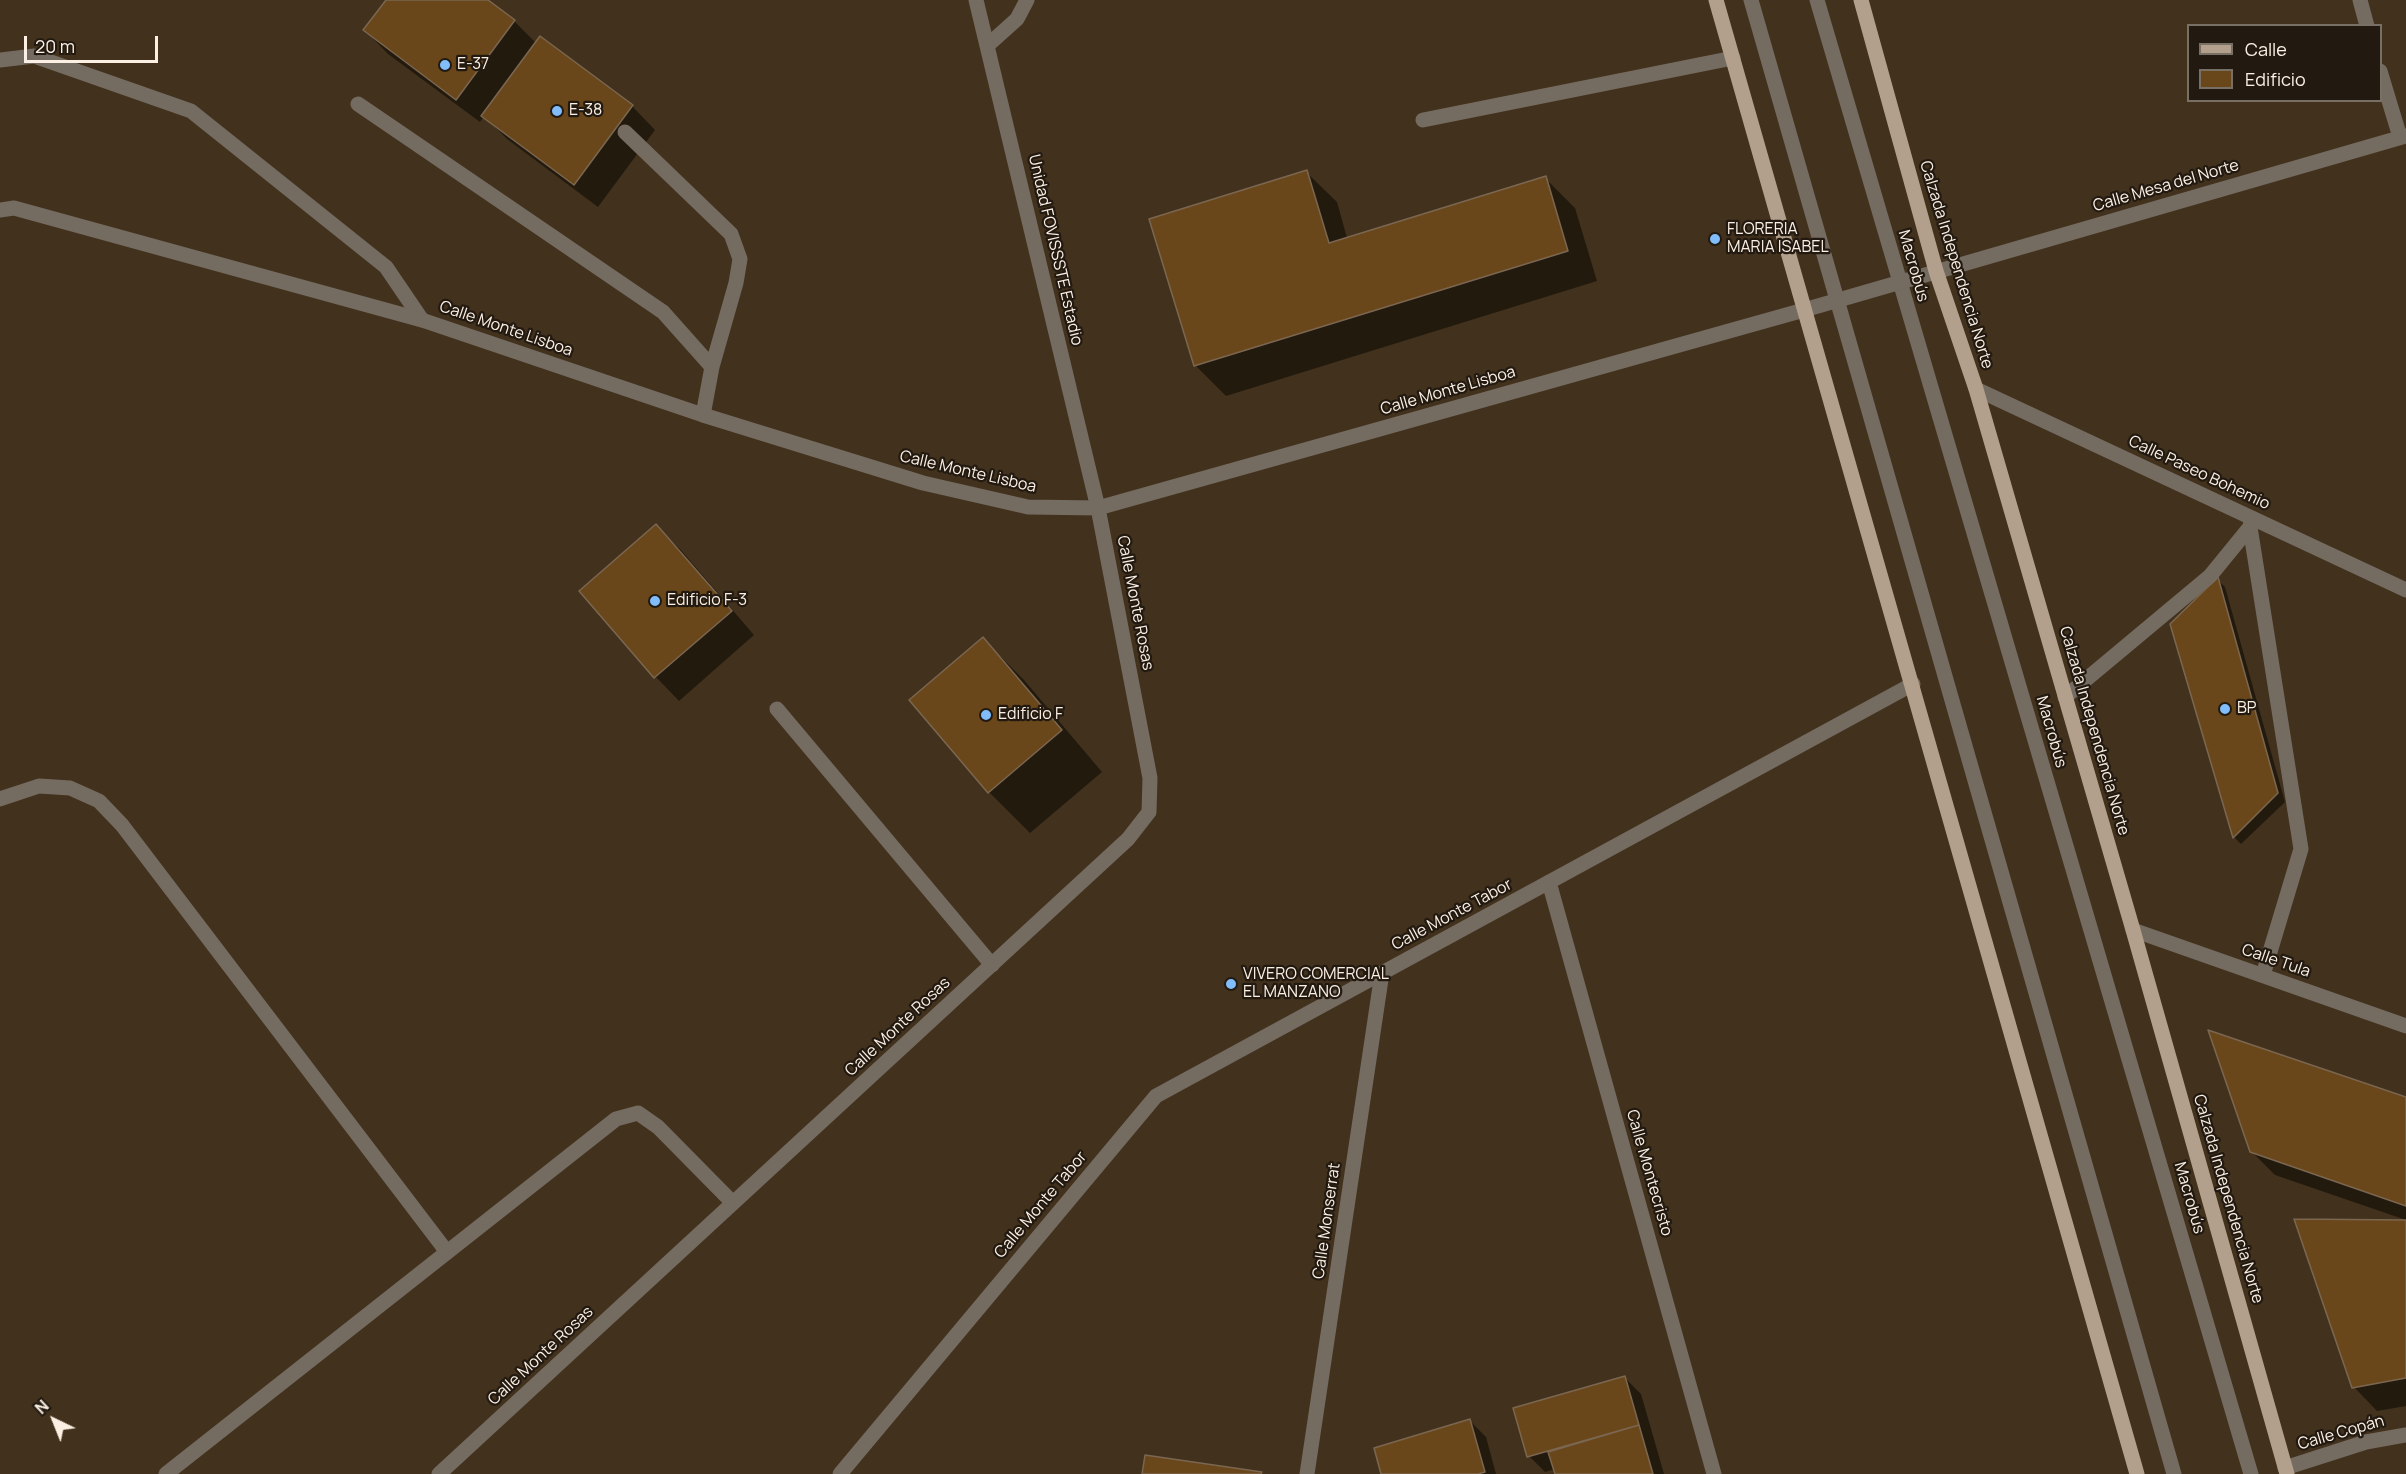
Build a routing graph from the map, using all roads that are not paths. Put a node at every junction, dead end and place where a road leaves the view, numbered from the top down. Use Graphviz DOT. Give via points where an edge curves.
graph roads {
  1 [pos="976,0"];
  2 [pos="1027,0"];
  3 [pos="1716,0"];
  4 [pos="1751,0"];
  5 [pos="1817,0"];
  6 [pos="1861,0"];
  7 [pos="2360,0"];
  8 [pos="2366,24"];
  9 [pos="988,45"];
  10 [pos="1734,58"];
  11 [pos="0,60"];
  12 [pos="2382,77"];
  13 [pos="358,104"];
  14 [pos="1423,120"];
  15 [pos="625,132"];
  16 [pos="2403,136"];
  17 [pos="0,210"];
  18 [pos="1936,271"];
  19 [pos="1899,282"];
  20 [pos="1837,301"];
  21 [pos="1804,310"];
  22 [pos="422,320"];
  23 [pos="712,367"];
  24 [pos="1976,389"];
  25 [pos="702,415"];
  26 [pos="1098,508"];
  27 [pos="2251,523"];
  28 [pos="2406,590"];
  29 [pos="1913,684"];
  30 [pos="2065,697"];
  31 [pos="777,709"];
  32 [pos="0,799"];
  33 [pos="1549,882"];
  34 [pos="2133,930"];
  35 [pos="992,965"];
  36 [pos="1382,973"];
  37 [pos="2264,975"];
  38 [pos="2406,1026"];
  39 [pos="733,1203"];
  40 [pos="447,1252"];
  41 [pos="2406,1435"];
  42 [pos="2286,1471"];
  43 [pos="166,1474"];
  44 [pos="440,1474"];
  45 [pos="840,1474"];
  46 [pos="1308,1474"];
  47 [pos="1714,1474"];
  48 [pos="2137,1474"];
  49 [pos="2174,1474"];
  50 [pos="2251,1474"];
  1 -- 9 [label="street, Unidad FOVISSSTE Estadio"];
  2 -- 9 [label="street" via="1017,19"];
  3 -- 10 [label="main road"];
  4 -- 20 [label="street"];
  5 -- 19 [label="street, Macrobús"];
  6 -- 18 [label="main road, Calzada Independencia Norte"];
  7 -- 8 [label="street"];
  9 -- 26 [label="street, Unidad FOVISSSTE Estadio"];
  10 -- 14 [label="street"];
  10 -- 21 [label="main road"];
  11 -- 22 [label="street" via="34,56 191,111 386,267"];
  12 -- 16 [label="street"];
  13 -- 23 [label="street" via="663,312"];
  15 -- 23 [label="street" via="731,234 740,259"];
  16 -- 18 [label="street, Calle Mesa del Norte"];
  17 -- 22 [label="street, Calle Monte Lisboa" via="14,208"];
  18 -- 19 [label="street, Calle Monte Lisboa"];
  18 -- 24 [label="main road, Calzada Independencia Norte"];
  19 -- 20 [label="street, Calle Monte Lisboa"];
  19 -- 50 [label="street, Macrobús"];
  20 -- 21 [label="street, Calle Monte Lisboa"];
  20 -- 49 [label="street"];
  21 -- 26 [label="street, Calle Monte Lisboa"];
  21 -- 29 [label="main road"];
  22 -- 25 [label="street, Calle Monte Lisboa"];
  23 -- 25 [label="street"];
  24 -- 27 [label="street, Calle Paseo Bohemio"];
  24 -- 30 [label="main road, Calzada Independencia Norte"];
  25 -- 26 [label="street, Calle Monte Lisboa" via="923,483 1028,507"];
  26 -- 35 [label="street, Calle Monte Rosas" via="1150,778 1149,812 1128,839"];
  27 -- 28 [label="street, Calle Paseo Bohemio"];
  27 -- 30 [label="street" via="2210,576"];
  27 -- 37 [label="street" via="2301,849"];
  29 -- 33 [label="street, Calle Monte Tabor"];
  29 -- 48 [label="main road"];
  30 -- 34 [label="main road, Calzada Independencia Norte"];
  31 -- 35 [label="street"];
  32 -- 40 [label="street" via="39,786 70,788 99,801 122,825"];
  33 -- 36 [label="street, Calle Monte Tabor"];
  33 -- 47 [label="street, Calle Montecristo"];
  34 -- 37 [label="street, Calle Tula"];
  34 -- 42 [label="main road, Calzada Independencia Norte"];
  35 -- 39 [label="street, Calle Monte Rosas"];
  36 -- 45 [label="street, Calle Monte Tabor" via="1156,1096"];
  36 -- 46 [label="street, Calle Monserrat"];
  37 -- 38 [label="street, Calle Tula"];
  39 -- 40 [label="street" via="658,1127 638,1113 616,1119"];
  39 -- 44 [label="street, Calle Monte Rosas"];
  40 -- 43 [label="street"];
  41 -- 42 [label="street, Calle Copán" via="2366,1442"];
}
